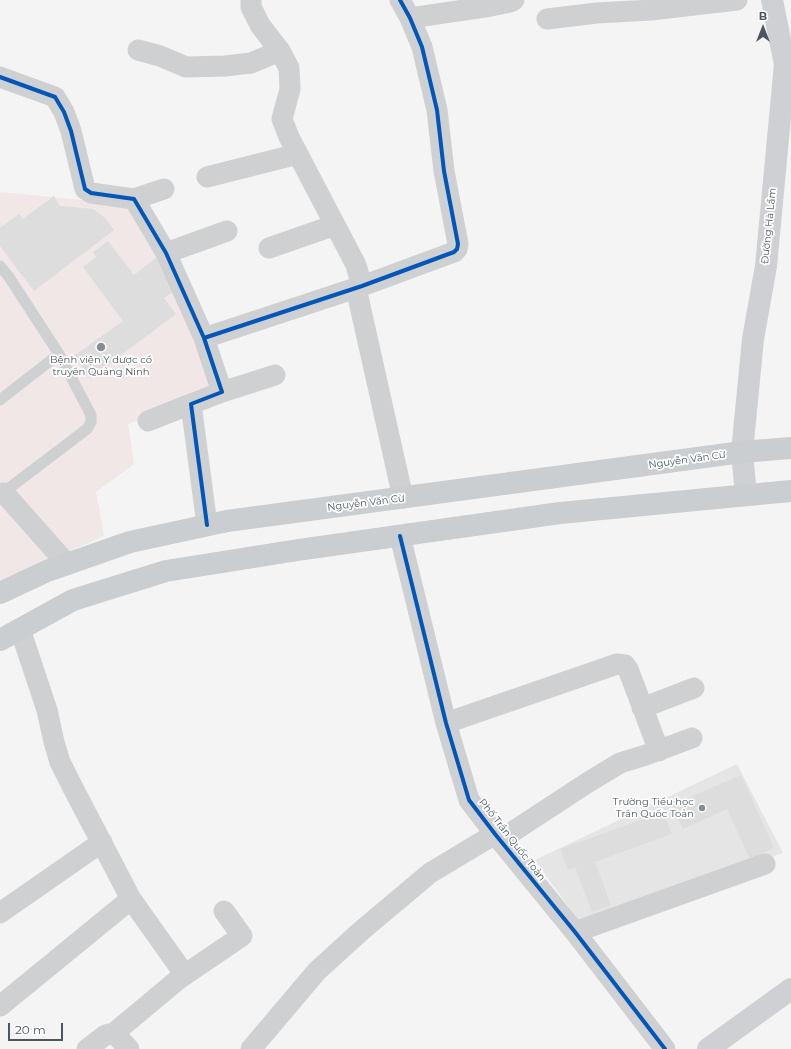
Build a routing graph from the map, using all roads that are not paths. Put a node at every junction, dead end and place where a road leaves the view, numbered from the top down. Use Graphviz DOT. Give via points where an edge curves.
graph roads {
  1 [pos="251,0"];
  2 [pos="514,0"];
  3 [pos="737,0"];
  4 [pos="772,0"];
  5 [pos="405,9"];
  6 [pos="547,19"];
  7 [pos="138,50"];
  8 [pos="280,51"];
  9 [pos="0,77"];
  10 [pos="298,154"];
  11 [pos="207,177"];
  12 [pos="164,190"];
  13 [pos="134,200"];
  14 [pos="335,225"];
  15 [pos="228,231"];
  16 [pos="269,248"];
  17 [pos="166,253"];
  18 [pos="0,266"];
  19 [pos="359,287"];
  20 [pos="204,338"];
  21 [pos="59,354"];
  22 [pos="275,376"];
  23 [pos="222,392"];
  24 [pos="0,400"];
  25 [pos="190,404"];
  26 [pos="148,421"];
  27 [pos="791,448"];
  28 [pos="742,452"];
  29 [pos="791,491"];
  30 [pos="2,494"];
  31 [pos="746,496"];
  32 [pos="403,498"];
  33 [pos="207,525"];
  34 [pos="400,536"];
  35 [pos="67,564"];
  36 [pos="0,593"];
  37 [pos="20,629"];
  38 [pos="0,640"];
  39 [pos="694,688"];
  40 [pos="642,708"];
  41 [pos="446,723"];
  42 [pos="692,738"];
  43 [pos="659,751"];
  44 [pos="497,837"];
  45 [pos="102,842"];
  46 [pos="765,864"];
  47 [pos="131,899"];
  48 [pos="224,911"];
  49 [pos="0,913"];
  50 [pos="575,932"];
  51 [pos="185,975"];
  52 [pos="791,989"];
  53 [pos="0,1006"];
  54 [pos="114,1033"];
  55 [pos="87,1049"];
  56 [pos="128,1049"];
  57 [pos="251,1049"];
  58 [pos="665,1049"];
  59 [pos="708,1049"];
  1 -- 8 [label="street" via="251,7 260,25"];
  2 -- 5 [label="street" via="491,6"];
  3 -- 6 [label="street"];
  4 -- 28 [label="main road, Đường Hà Lầm" via="785,64 766,266 754,339"];
  5 -- 19 [label="street" via="422,47 437,110 444,171 458,244 454,252"];
  7 -- 8 [label="street" via="186,67 251,62"];
  8 -- 10 [label="street" via="289,68 290,89 282,119"];
  9 -- 13 [label="street" via="55,97 71,131 85,189 91,193"];
  10 -- 11 [label="street"];
  10 -- 14 [label="street"];
  12 -- 13 [label="street"];
  13 -- 17 [label="street"];
  14 -- 16 [label="street"];
  14 -- 19 [label="street" via="356,265"];
  15 -- 17 [label="street"];
  17 -- 20 [label="street"];
  18 -- 21 [label="lane"];
  19 -- 20 [label="street"];
  19 -- 32 [label="street"];
  20 -- 23 [label="street"];
  21 -- 24 [label="lane"];
  21 -- 30 [label="lane" via="91,415 91,422 87,428"];
  22 -- 23 [label="street"];
  23 -- 25 [label="street"];
  25 -- 26 [label="street"];
  25 -- 33 [label="street"];
  27 -- 28 [label="main road, Nguyễn Văn Cừ"];
  28 -- 31 [label="main road, Đường Hà Lầm"];
  28 -- 32 [label="main road, Nguyễn Văn Cừ"];
  29 -- 31 [label="main road"];
  30 -- 35 [label="street"];
  31 -- 34 [label="main road" via="560,513"];
  32 -- 33 [label="main road, Nguyễn Văn Cừ"];
  33 -- 35 [label="main road, Nguyễn Văn Cừ" via="130,542"];
  34 -- 37 [label="main road" via="166,571 73,600"];
  34 -- 41 [label="street, Phố Trần Quốc Toản"];
  35 -- 36 [label="main road, Nguyễn Văn Cừ"];
  37 -- 38 [label="main road"];
  37 -- 45 [label="street" via="45,703 60,762"];
  39 -- 40 [label="street"];
  40 -- 41 [label="street" via="628,669 617,664"];
  40 -- 43 [label="street"];
  41 -- 44 [label="street, Phố Trần Quốc Toản" via="469,800"];
  42 -- 43 [label="street"];
  43 -- 44 [label="street" via="620,763"];
  44 -- 50 [label="street, Phố Trần Quốc Toản"];
  44 -- 57 [label="street" via="430,873 361,931 317,971"];
  45 -- 47 [label="street"];
  45 -- 49 [label="street"];
  46 -- 50 [label="street"];
  47 -- 51 [label="street"];
  47 -- 53 [label="street"];
  48 -- 51 [label="street" via="242,936"];
  50 -- 58 [label="street, Phố Trần Quốc Toản"];
  51 -- 54 [label="street"];
  52 -- 59 [label="main road"];
  54 -- 55 [label="street" via="104,1036"];
  54 -- 56 [label="street"];
}
